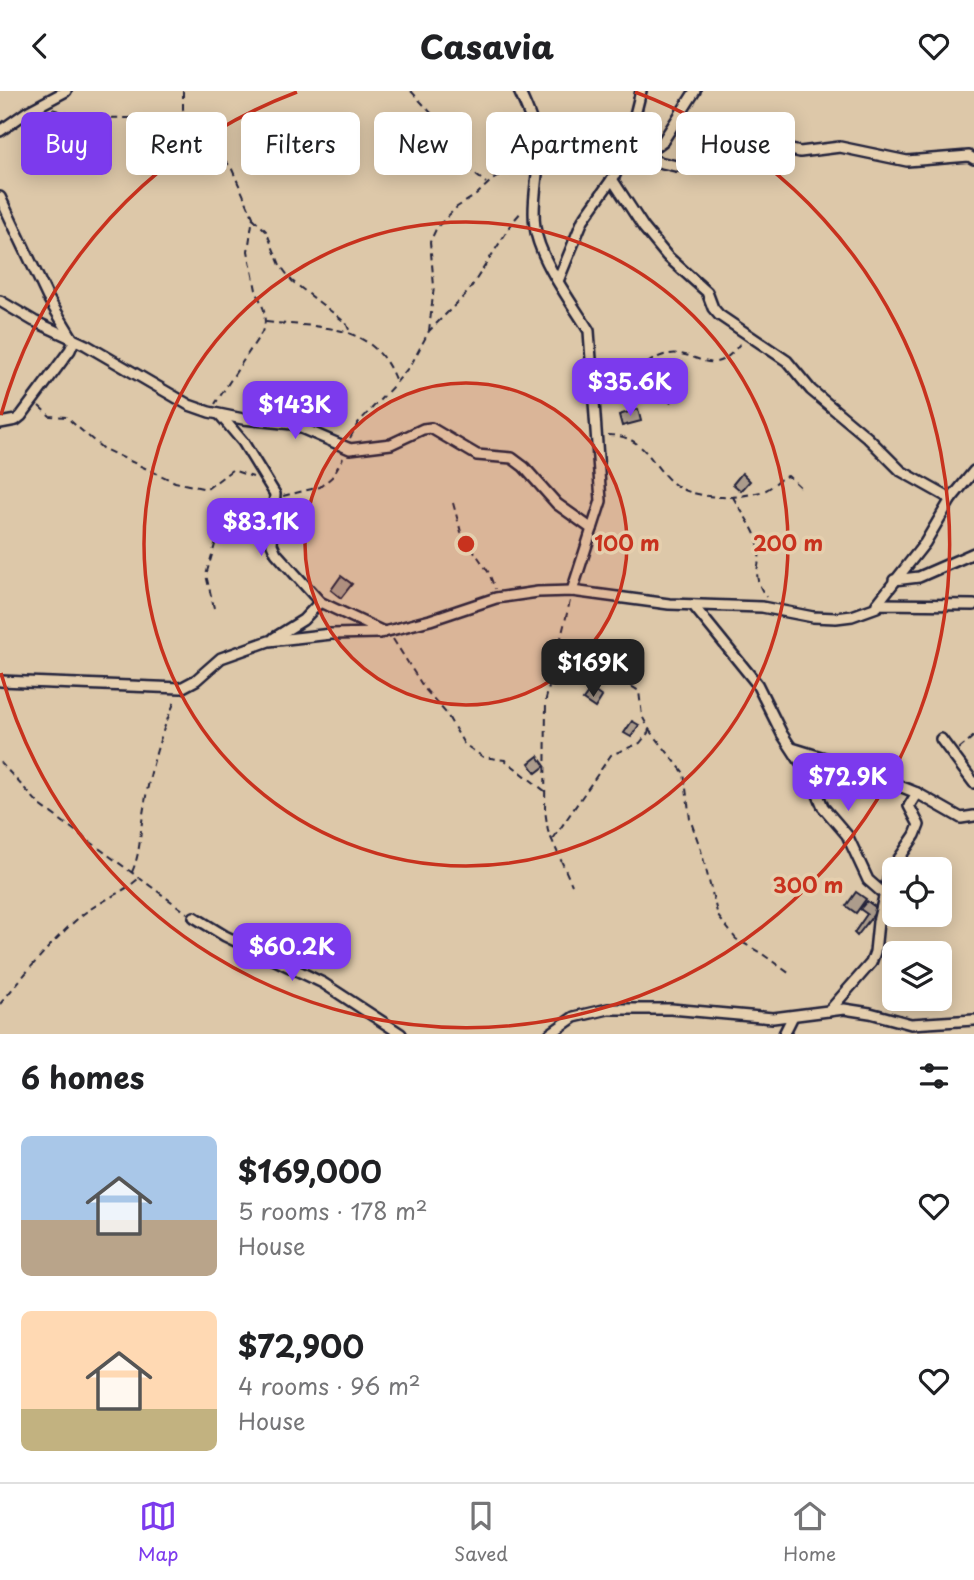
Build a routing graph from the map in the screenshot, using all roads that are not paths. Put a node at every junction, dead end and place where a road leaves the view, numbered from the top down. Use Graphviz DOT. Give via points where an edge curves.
graph roads {
  1 [pos="66,91"];
  2 [pos="519,91"];
  3 [pos="641,91"];
  4 [pos="695,91"];
  5 [pos="528,112"];
  6 [pos="636,112"];
  7 [pos="0,131"];
  8 [pos="662,142"];
  9 [pos="974,159"];
  10 [pos="662,163"];
  11 [pos="536,175"];
  12 [pos="614,175"];
  13 [pos="612,179"];
  14 [pos="0,197"];
  15 [pos="558,281"];
  16 [pos="0,301"];
  17 [pos="74,341"];
  18 [pos="221,416"];
  19 [pos="0,423"];
  20 [pos="974,471"];
  21 [pos="951,499"];
  22 [pos="592,529"];
  23 [pos="974,553"];
  24 [pos="894,580"];
  25 [pos="572,591"];
  26 [pos="320,601"];
  27 [pos="877,604"];
  28 [pos="693,605"];
  29 [pos="974,605"];
  30 [pos="387,632"];
  31 [pos="269,641"];
  32 [pos="0,681"];
  33 [pos="940,739"];
  34 [pos="792,747"];
  35 [pos="974,783"];
  36 [pos="917,793"];
  37 [pos="974,817"];
  38 [pos="900,857"];
  39 [pos="882,892"];
  40 [pos="882,903"];
  41 [pos="194,917"];
  42 [pos="829,1011"];
  43 [pos="793,1016"];
  44 [pos="974,1020"];
  45 [pos="401,1034"];
  46 [pos="550,1034"];
  47 [pos="784,1034"];
  1 -- 7 [label="street"];
  2 -- 5 [label="street"];
  3 -- 6 [label="street"];
  4 -- 8 [label="street"];
  9 -- 10 [label="street" via="907,161 840,147 709,157 690,165"];
  11 -- 15 [label="street" via="537,238"];
  12 -- 13 [label="street"];
  13 -- 15 [label="street" via="583,220"];
  13 -- 21 [label="street" via="667,256 707,292 713,309 787,361 811,390 901,471"];
  14 -- 17 [label="street"];
  15 -- 22 [label="street" via="590,331 601,501"];
  16 -- 17 [label="street"];
  17 -- 18 [label="street" via="189,405"];
  17 -- 19 [label="street" via="16,419"];
  18 -- 22 [label="street" via="292,423 347,449 391,444 431,428 477,455 512,458 557,504"];
  18 -- 26 [label="street" via="243,442 275,498 273,549"];
  20 -- 21 [label="street"];
  21 -- 24 [label="street" via="925,543"];
  22 -- 25 [label="street"];
  23 -- 24 [label="street" via="919,577"];
  24 -- 27 [label="street"];
  25 -- 28 [label="street"];
  25 -- 30 [label="street" via="496,598"];
  26 -- 30 [label="street"];
  26 -- 31 [label="street" via="303,619"];
  27 -- 28 [label="street" via="836,618 778,609"];
  27 -- 29 [label="street"];
  28 -- 34 [label="street" via="757,684"];
  30 -- 31 [label="street"];
  31 -- 32 [label="street" via="216,661 181,688"];
  33 -- 35 [label="street"];
  34 -- 36 [label="street"];
  34 -- 39 [label="street" via="822,807 847,835 868,880"];
  36 -- 37 [label="street" via="961,818"];
  36 -- 38 [label="street" via="909,806 919,825"];
  40 -- 42 [label="street" via="871,963"];
  41 -- 45 [label="street" via="323,983"];
  42 -- 43 [label="street"];
  42 -- 44 [label="street" via="856,1010 911,1024"];
  43 -- 46 [label="street" via="608,1009 574,1017"];
  43 -- 47 [label="street"];
}
